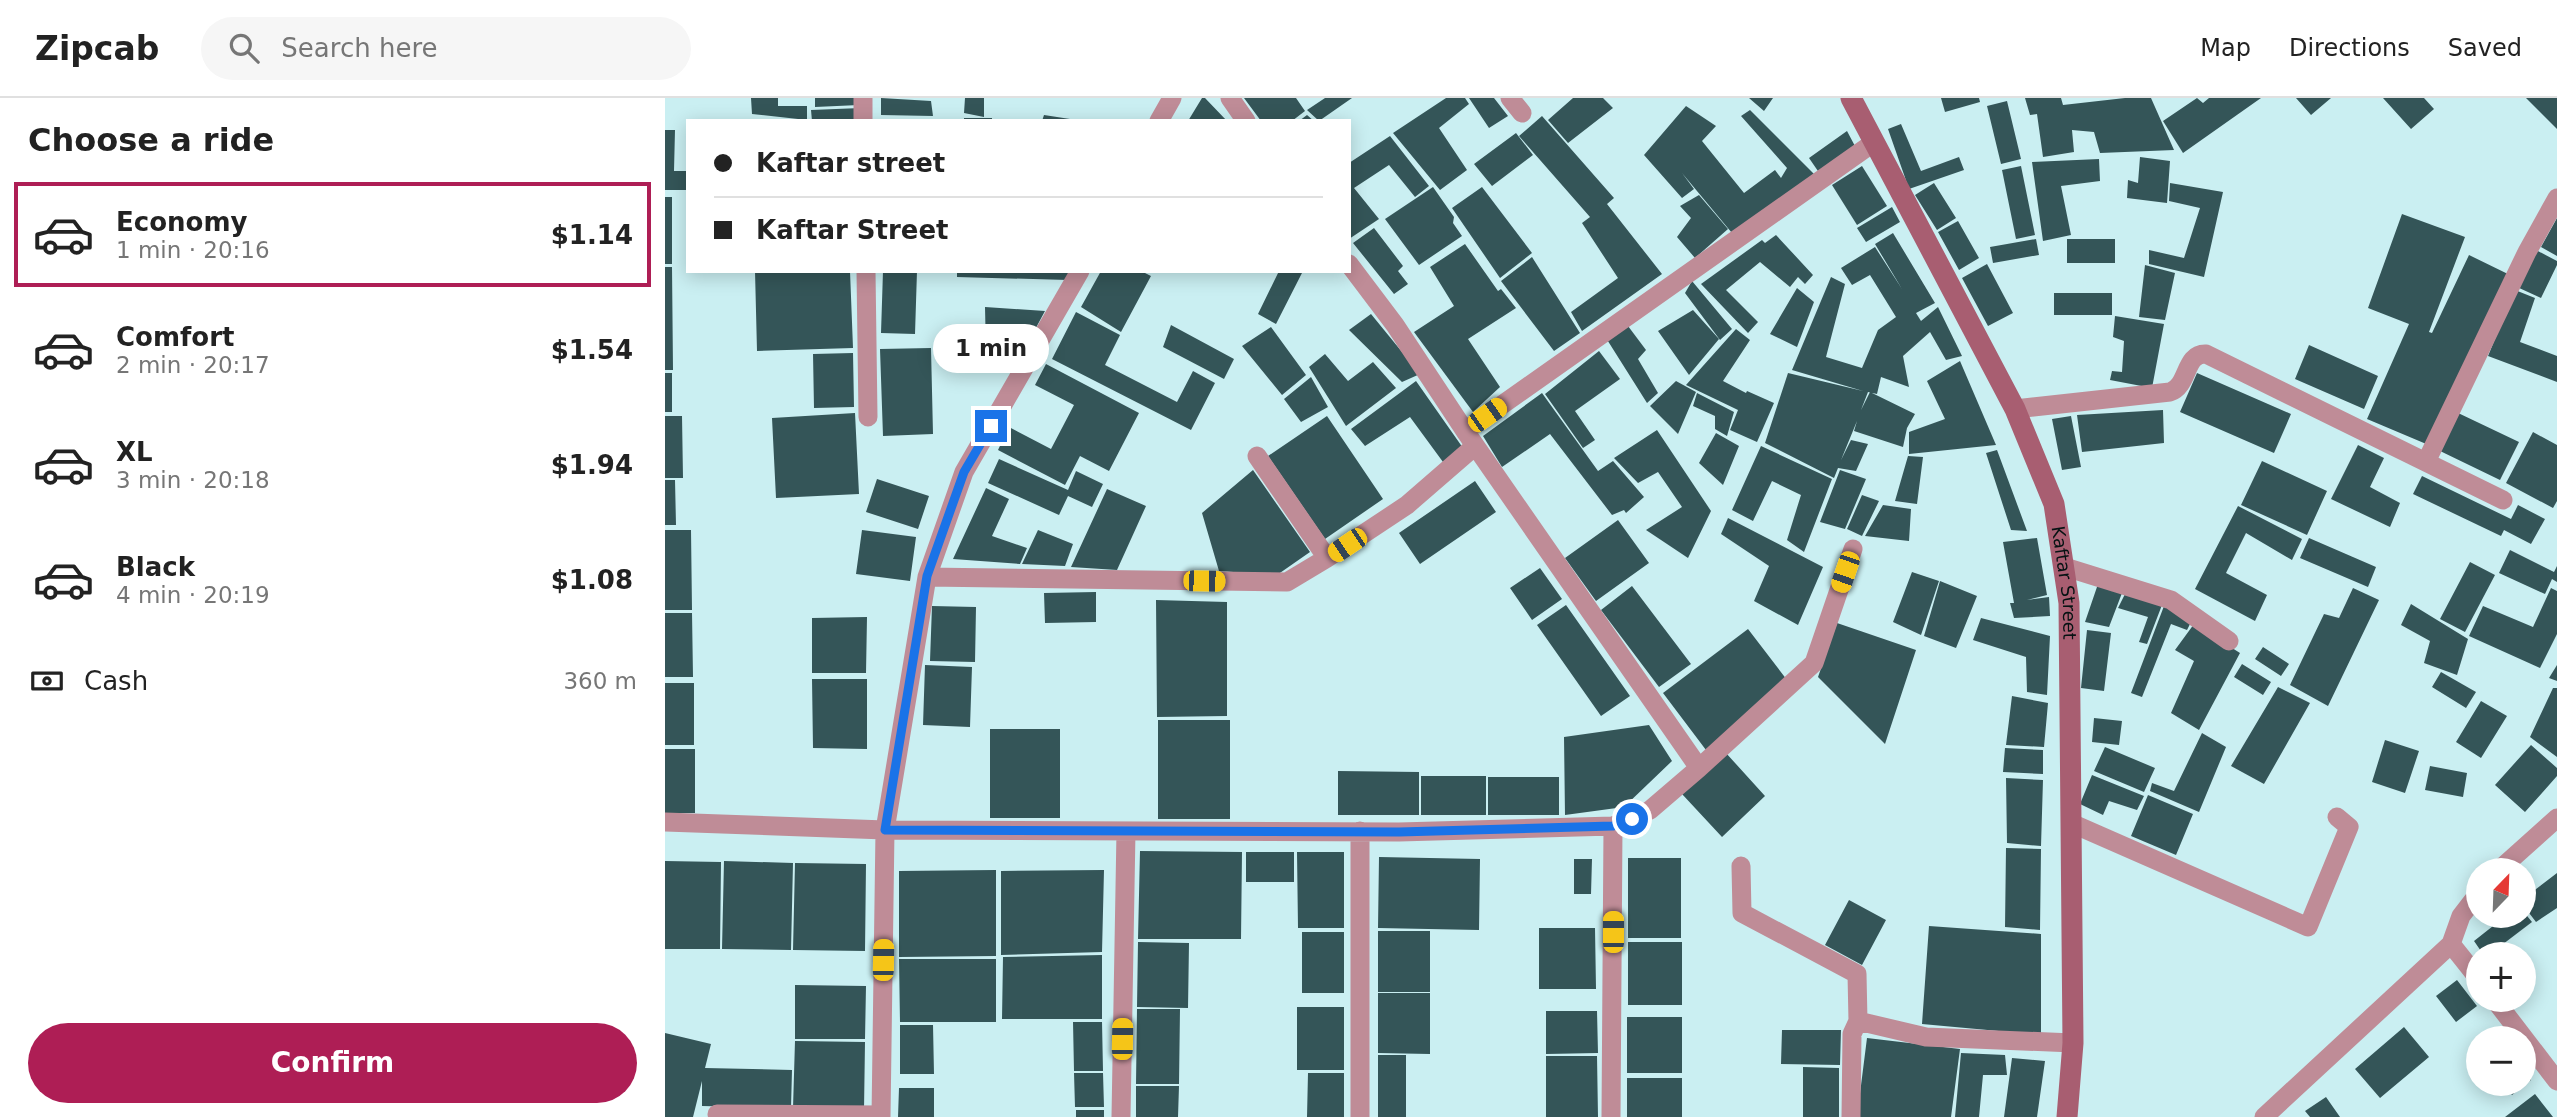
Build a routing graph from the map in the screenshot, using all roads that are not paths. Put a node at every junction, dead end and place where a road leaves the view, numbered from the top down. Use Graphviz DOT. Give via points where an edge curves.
graph roads {
  1 [pos="863,98"];
  2 [pos="1172,98"];
  3 [pos="1230,98"];
  4 [pos="1851,98"];
  5 [pos="863,119"];
  6 [pos="1160,119"];
  7 [pos="1245,119"];
  8 [pos="1873,143"];
  9 [pos="2557,198"];
  10 [pos="1351,267"];
  11 [pos="866,273"];
  12 [pos="1079,273"];
  13 [pos="2015,409"];
  14 [pos="869,417"];
  15 [pos="1470,439"];
  16 [pos="1257,456"];
  17 [pos="2425,462"];
  18 [pos="2503,500"];
  19 [pos="1853,549"];
  20 [pos="1327,558"];
  21 [pos="2065,567"];
  22 [pos="927,576"];
  23 [pos="2229,641"];
  24 [pos="1699,768"];
  25 [pos="2337,817"];
  26 [pos="2557,818"];
  27 [pos="665,822"];
  28 [pos="2071,823"];
  29 [pos="1613,826"];
  30 [pos="885,830"];
  31 [pos="1126,831"];
  32 [pos="1360,831"];
  33 [pos="2512,858"];
  34 [pos="1741,866"];
  35 [pos="2466,910"];
  36 [pos="2451,944"];
  37 [pos="2466,963"];
  38 [pos="2504,1012"];
  39 [pos="1858,1021"];
  40 [pos="2073,1043"];
  41 [pos="2557,1081"];
  42 [pos="2283,1110"];
  43 [pos="717,1114"];
  44 [pos="881,1116"];
  45 [pos="1121,1117"];
  46 [pos="1360,1117"];
  47 [pos="1611,1117"];
  48 [pos="1851,1117"];
  49 [pos="2067,1117"];
  50 [pos="2264,1117"];
  1 -- 5 [label="street"];
  2 -- 6 [label="street"];
  3 -- 7 [label="street"];
  4 -- 8 [label="street, Kaftar Street"];
  8 -- 13 [label="street, Kaftar Street"];
  8 -- 15 [label="street"];
  9 -- 17 [label="street"];
  10 -- 15 [label="street"];
  11 -- 14 [label="street"];
  12 -- 22 [label="street" via="964,472"];
  13 -- 17 [label="street" via="2178,390 2194,357 2206,354"];
  13 -- 21 [label="street, Kaftar Street" via="2054,504"];
  15 -- 20 [label="street" via="1407,505"];
  15 -- 24 [label="street"];
  16 -- 20 [label="street"];
  17 -- 18 [label="street"];
  19 -- 24 [label="street" via="1814,663"];
  20 -- 22 [label="street" via="1287,582"];
  21 -- 23 [label="street" via="2171,600"];
  21 -- 28 [label="street, Kaftar Street"];
  22 -- 30 [label="street"];
  24 -- 29 [label="street" via="1650,810"];
  25 -- 28 [label="street" via="2349,827 2308,927"];
  26 -- 33 [label="street"];
  27 -- 30 [label="street"];
  28 -- 40 [label="street, Kaftar Street"];
  29 -- 32 [label="street"];
  29 -- 47 [label="street"];
  30 -- 31 [label="street"];
  30 -- 44 [label="street"];
  31 -- 32 [label="street"];
  31 -- 45 [label="street"];
  32 -- 46 [label="street"];
  34 -- 39 [label="street" via="1742,913 1857,974"];
  35 -- 36 [label="street"];
  36 -- 37 [label="street"];
  36 -- 42 [label="street"];
  38 -- 41 [label="street"];
  39 -- 40 [label="street" via="1927,1037"];
  39 -- 48 [label="street" via="1852,1034"];
  40 -- 49 [label="street, Kaftar Street"];
  42 -- 50 [label="street"];
  43 -- 44 [label="street"];
}
